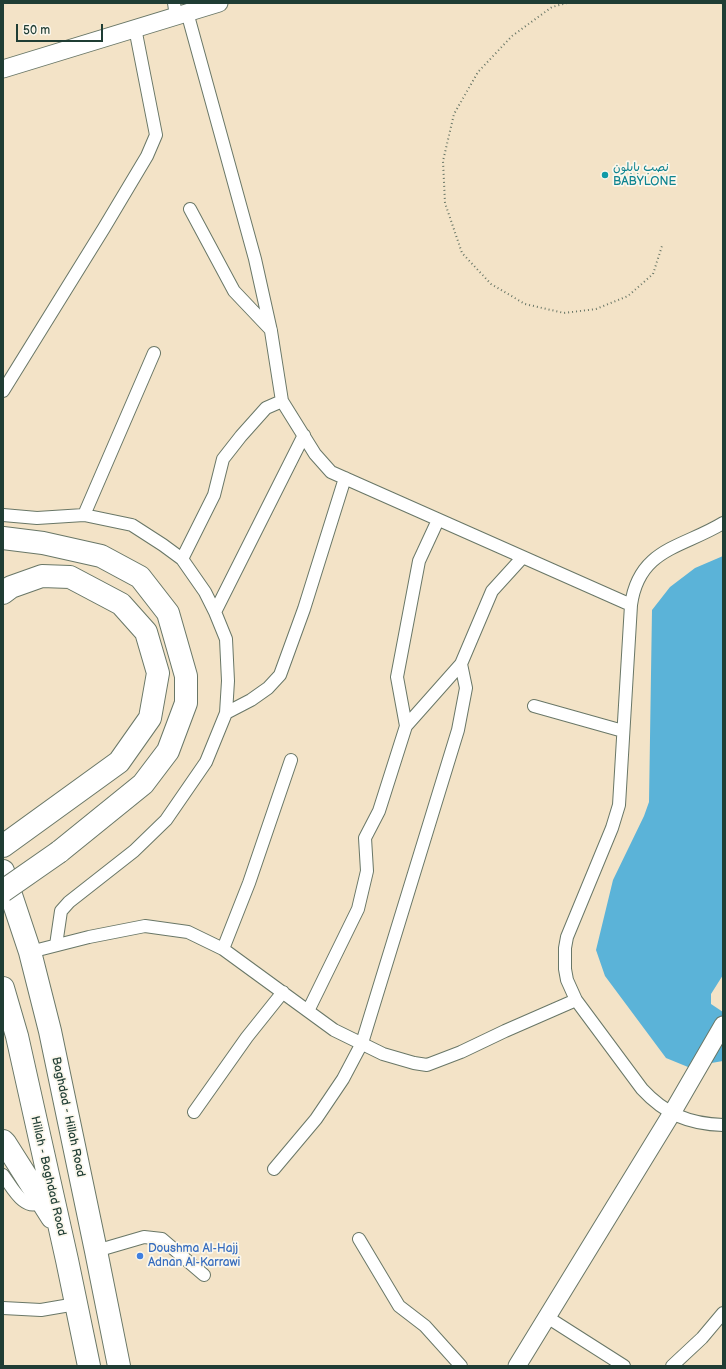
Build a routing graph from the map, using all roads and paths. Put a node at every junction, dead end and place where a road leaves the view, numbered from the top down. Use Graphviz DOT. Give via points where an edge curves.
graph roads {
  1 [pos="219,3"];
  2 [pos="567,3"];
  3 [pos="187,9"];
  4 [pos="135,28"];
  5 [pos="3,69"];
  6 [pos="190,209"];
  7 [pos="662,246"];
  8 [pos="271,331"];
  9 [pos="154,353"];
  10 [pos="3,391"];
  11 [pos="282,401"];
  12 [pos="304,435"];
  13 [pos="345,478"];
  14 [pos="3,515"];
  15 [pos="84,515"];
  16 [pos="438,520"];
  17 [pos="723,523"];
  18 [pos="3,538"];
  19 [pos="522,558"];
  20 [pos="182,559"];
  21 [pos="3,593"];
  22 [pos="631,605"];
  23 [pos="215,612"];
  24 [pos="461,664"];
  25 [pos="534,706"];
  26 [pos="226,713"];
  27 [pos="406,726"];
  28 [pos="623,731"];
  29 [pos="290,760"];
  30 [pos="3,846"];
  31 [pos="3,871"];
  32 [pos="3,891"];
  33 [pos="56,945"];
  34 [pos="223,949"];
  35 [pos="30,952"];
  36 [pos="3,988"];
  37 [pos="283,992"];
  38 [pos="576,1000"];
  39 [pos="308,1011"];
  40 [pos="723,1025"];
  41 [pos="362,1043"];
  42 [pos="194,1112"];
  43 [pos="672,1113"];
  44 [pos="723,1125"];
  45 [pos="3,1141"];
  46 [pos="274,1169"];
  47 [pos="3,1175"];
  48 [pos="42,1201"];
  49 [pos="61,1235"];
  50 [pos="359,1239"];
  51 [pos="96,1249"];
  52 [pos="67,1258"];
  53 [pos="204,1275"];
  54 [pos="103,1289"];
  55 [pos="75,1300"];
  56 [pos="3,1308"];
  57 [pos="723,1313"];
  58 [pos="547,1317"];
  59 [pos="89,1366"];
  60 [pos="119,1366"];
  61 [pos="461,1366"];
  62 [pos="517,1366"];
  63 [pos="624,1366"];
  64 [pos="672,1366"];
  1 -- 3 [label="street"];
  2 -- 7 [label="path" via="552,7 512,36 478,72 454,114 443,161 445,203 462,253 491,284 525,304 564,313 596,309 628,296 652,274"];
  3 -- 4 [label="street"];
  3 -- 8 [label="street" via="255,259"];
  4 -- 5 [label="street"];
  4 -- 10 [label="street" via="156,135 147,156 104,228"];
  6 -- 8 [label="street" via="234,291"];
  8 -- 11 [label="street"];
  9 -- 15 [label="street"];
  11 -- 12 [label="street"];
  11 -- 20 [label="street" via="266,408 223,459 214,495"];
  12 -- 13 [label="street" via="315,454 331,472"];
  12 -- 23 [label="street"];
  13 -- 16 [label="street"];
  13 -- 26 [label="street" via="304,609 280,675 252,700"];
  14 -- 15 [label="street" via="37,518"];
  15 -- 20 [label="street" via="132,525"];
  16 -- 19 [label="street"];
  16 -- 27 [label="street" via="419,560 397,677"];
  17 -- 22 [label="street" via="654,558 636,584"];
  18 -- 32 [label="highway, bridge" via="43,543 101,556 140,577 168,613 186,676 186,703 168,751 143,784 59,852"];
  19 -- 22 [label="street"];
  19 -- 24 [label="street" via="492,591"];
  20 -- 23 [label="street" via="205,592"];
  21 -- 30 [label="highway" via="11,587 42,576 70,577 121,604 146,632 158,673 150,718 119,762"];
  22 -- 28 [label="street"];
  23 -- 26 [label="street" via="226,639"];
  24 -- 27 [label="street"];
  24 -- 41 [label="street" via="466,688 458,730"];
  25 -- 28 [label="street"];
  26 -- 33 [label="street" via="206,762 166,820 134,851 69,902 62,911"];
  27 -- 39 [label="street" via="379,812 365,838 367,871 358,909"];
  28 -- 38 [label="street" via="619,805 565,948 567,980"];
  29 -- 34 [label="street" via="249,883"];
  31 -- 35 [label="highway, Baghdad - Hillah Road"];
  33 -- 34 [label="street" via="145,926 188,932"];
  33 -- 35 [label="street"];
  34 -- 37 [label="street"];
  35 -- 51 [label="highway, Baghdad - Hillah Road" via="50,1031"];
  36 -- 49 [label="highway, Hillah - Baghdad Road" via="17,1036"];
  37 -- 39 [label="street"];
  37 -- 42 [label="street" via="247,1037"];
  38 -- 41 [label="street" via="427,1065 383,1054"];
  38 -- 43 [label="street" via="642,1089 650,1098"];
  39 -- 41 [label="street" via="334,1030"];
  40 -- 43 [label="street"];
  41 -- 46 [label="street" via="343,1079 316,1119"];
  43 -- 44 [label="street" via="698,1123"];
  43 -- 58 [label="street"];
  45 -- 48 [label="highway"];
  47 -- 48 [label="street" via="22,1201 29,1205"];
  48 -- 49 [label="highway"];
  49 -- 52 [label="highway, Hillah - Baghdad Road"];
  50 -- 61 [label="street" via="399,1306 425,1326"];
  51 -- 52 [label="highway" via="83,1259"];
  51 -- 53 [label="street" via="144,1237 162,1239"];
  51 -- 54 [label="highway, Baghdad - Hillah Road"];
  52 -- 55 [label="highway, Hillah - Baghdad Road"];
  54 -- 55 [label="highway" via="87,1287 82,1289"];
  54 -- 60 [label="highway, Baghdad - Hillah Road"];
  55 -- 56 [label="street" via="41,1310"];
  55 -- 59 [label="highway, Hillah - Baghdad Road"];
  57 -- 64 [label="street" via="702,1338"];
  58 -- 62 [label="street"];
  58 -- 63 [label="street"];
}
